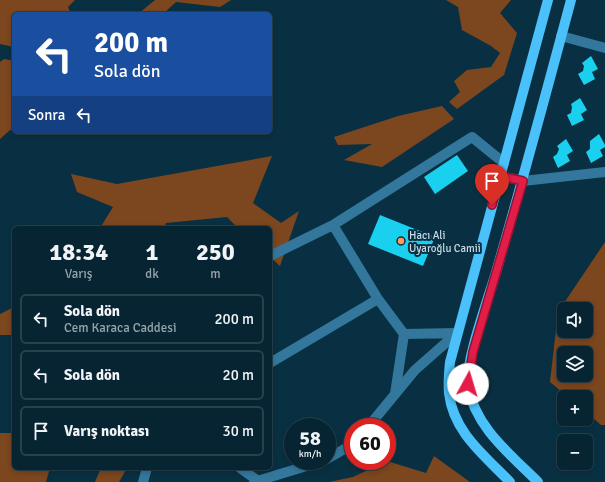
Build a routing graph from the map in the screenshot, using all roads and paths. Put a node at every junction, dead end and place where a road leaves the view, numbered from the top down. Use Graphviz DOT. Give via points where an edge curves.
graph roads {
  1 [pos="548,0"];
  2 [pos="571,0"];
  3 [pos="562,36"];
  4 [pos="605,48"];
  5 [pos="504,163"];
  6 [pos="605,172"];
  7 [pos="500,176"];
  8 [pos="523,181"];
  9 [pos="333,225"];
  10 [pos="272,255"];
  11 [pos="378,299"];
  12 [pos="457,333"];
  13 [pos="404,334"];
  14 [pos="272,362"];
  15 [pos="395,395"];
  16 [pos="376,418"];
  17 [pos="146,470"];
  18 [pos="242,470"];
  19 [pos="292,470"];
  20 [pos="255,481"];
  21 [pos="143,482"];
  22 [pos="510,482"];
  23 [pos="538,482"];
  1 -- 5 [label="main road"];
  2 -- 3 [label="main road"];
  3 -- 4 [label="street"];
  3 -- 8 [label="main road"];
  5 -- 7 [label="main road"];
  5 -- 9 [label="street" via="472,137"];
  6 -- 8 [label="street"];
  7 -- 8 [label="street"];
  7 -- 12 [label="main road"];
  8 -- 23 [label="main road" via="473,352 468,384 476,410 487,429"];
  9 -- 10 [label="street"];
  9 -- 11 [label="street"];
  11 -- 13 [label="street"];
  11 -- 14 [label="street"];
  12 -- 13 [label="street"];
  12 -- 15 [label="street" via="415,370"];
  12 -- 22 [label="main road" via="450,362 448,391 454,416 468,439"];
  13 -- 15 [label="street"];
  15 -- 16 [label="street"];
  17 -- 21 [label="street"];
  18 -- 20 [label="street"];
  19 -- 20 [label="street"];
}
